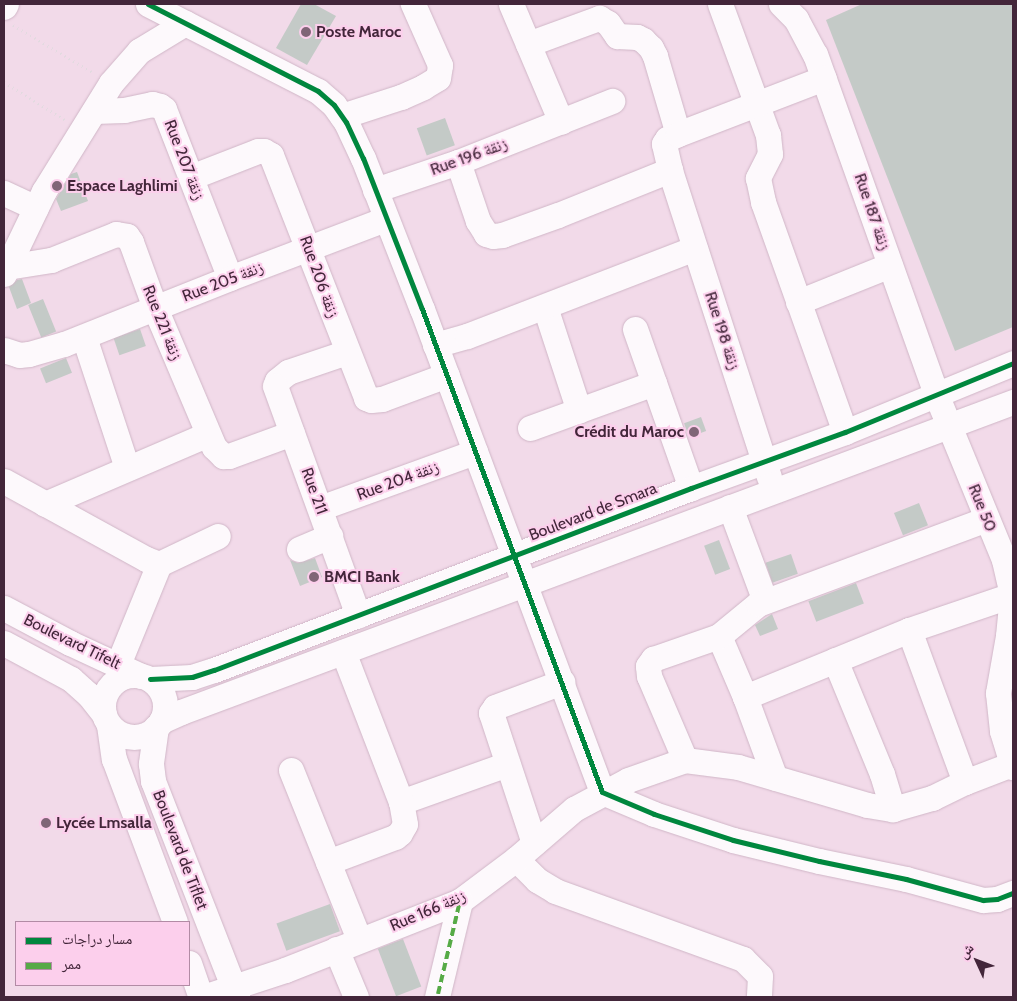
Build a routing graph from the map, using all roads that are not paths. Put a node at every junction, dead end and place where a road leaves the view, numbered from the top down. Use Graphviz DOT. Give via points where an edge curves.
graph roads {
  1 [pos="148,4"];
  2 [pos="413,4"];
  3 [pos="511,4"];
  4 [pos="720,4"];
  5 [pos="785,4"];
  6 [pos="184,22"];
  7 [pos="528,44"];
  8 [pos="824,78"];
  9 [pos="612,101"];
  10 [pos="757,105"];
  11 [pos="342,116"];
  12 [pos="88,121"];
  13 [pos="561,122"];
  14 [pos="673,137"];
  15 [pos="458,162"];
  16 [pos="670,170"];
  17 [pos="191,177"];
  18 [pos="375,190"];
  19 [pos="4,193"];
  20 [pos="36,208"];
  21 [pos="385,219"];
  22 [pos="309,248"];
  23 [pos="695,248"];
  24 [pos="890,264"];
  25 [pos="6,271"];
  26 [pos="230,278"];
  27 [pos="798,302"];
  28 [pos="545,307"];
  29 [pos="155,308"];
  30 [pos="635,329"];
  31 [pos="84,337"];
  32 [pos="435,345"];
  33 [pos="4,350"];
  34 [pos="347,352"];
  35 [pos="1013,364"];
  36 [pos="447,374"];
  37 [pos="654,383"];
  38 [pos="936,394"];
  39 [pos="1013,402"];
  40 [pos="580,411"];
  41 [pos="948,427"];
  42 [pos="530,428"];
  43 [pos="845,432"];
  44 [pos="292,433"];
  45 [pos="208,434"];
  46 [pos="475,452"];
  47 [pos="764,461"];
  48 [pos="127,468"];
  49 [pos="4,481"];
  50 [pos="691,488"];
  51 [pos="774,491"];
  52 [pos="45,504"];
  53 [pos="730,507"];
  54 [pos="320,508"];
  55 [pos="986,519"];
  56 [pos="218,536"];
  57 [pos="330,536"];
  58 [pos="299,549"];
  59 [pos="514,555"];
  60 [pos="1009,559"];
  61 [pos="159,564"];
  62 [pos="523,583"];
  63 [pos="1012,595"];
  64 [pos="765,601"];
  65 [pos="4,608"];
  66 [pos="358,615"];
  67 [pos="909,630"];
  68 [pos="719,636"];
  69 [pos="4,643"];
  70 [pos="343,652"];
  71 [pos="835,660"];
  72 [pos="132,675"];
  73 [pos="562,682"];
  74 [pos="1006,690"];
  75 [pos="745,697"];
  76 [pos="106,720"];
  77 [pos="159,724"];
  78 [pos="685,760"];
  79 [pos="507,764"];
  80 [pos="1013,766"];
  81 [pos="291,770"];
  82 [pos="775,778"];
  83 [pos="965,782"];
  84 [pos="602,792"];
  85 [pos="401,802"];
  86 [pos="893,809"];
  87 [pos="525,851"];
  88 [pos="328,862"];
  89 [pos="1013,893"];
  90 [pos="460,900"];
  91 [pos="175,921"];
  92 [pos="358,939"];
  93 [pos="336,949"];
  94 [pos="190,966"];
  95 [pos="235,993"];
  96 [pos="437,996"];
  97 [pos="202,997"];
  98 [pos="356,997"];
  99 [pos="759,997"];
  1 -- 6 [label="street"];
  2 -- 11 [label="street" via="440,65 438,78 401,97"];
  3 -- 7 [label="street"];
  4 -- 10 [label="street"];
  5 -- 8 [label="street, Rue 187 زنقة" via="805,34"];
  6 -- 11 [label="street" via="318,91"];
  6 -- 12 [label="street" via="139,51 111,84"];
  7 -- 13 [label="street"];
  7 -- 14 [label="street, Rue 198 زنقة" via="592,20 604,20 617,36 637,38 651,48"];
  8 -- 10 [label="street"];
  8 -- 24 [label="street, Rue 187 زنقة"];
  9 -- 13 [label="street, Rue 196 زنقة"];
  10 -- 14 [label="street"];
  10 -- 27 [label="street" via="770,150 758,174 758,186"];
  11 -- 18 [label="street" via="357,143"];
  12 -- 17 [label="street, Rue 207 زنقة" via="152,104 160,106 167,113"];
  12 -- 20 [label="street"];
  13 -- 15 [label="street, Rue 196 زنقة"];
  14 -- 16 [label="street, Rue 198 زنقة" via="664,146"];
  15 -- 16 [label="street" via="478,221 486,234 492,236 550,218"];
  15 -- 18 [label="street, Rue 196 زنقة"];
  16 -- 23 [label="street, Rue 198 زنقة"];
  17 -- 22 [label="street, Rue 206 زنقة" via="258,151 268,152"];
  17 -- 26 [label="street, Rue 207 زنقة"];
  18 -- 21 [label="street"];
  19 -- 20 [label="street"];
  20 -- 25 [label="street"];
  21 -- 22 [label="street, Rue 205 زنقة"];
  21 -- 32 [label="street"];
  22 -- 26 [label="street, Rue 205 زنقة"];
  22 -- 34 [label="street, Rue 206 زنقة"];
  23 -- 28 [label="street"];
  23 -- 47 [label="street, Rue 198 زنقة"];
  24 -- 27 [label="street"];
  24 -- 38 [label="street, Rue 187 زنقة"];
  25 -- 29 [label="street, Rue 221 زنقة" via="51,260 122,234 131,242"];
  26 -- 29 [label="street, Rue 205 زنقة"];
  27 -- 43 [label="street"];
  28 -- 32 [label="street"];
  28 -- 40 [label="street"];
  29 -- 31 [label="street, Rue 205 زنقة"];
  29 -- 45 [label="street, Rue 221 زنقة"];
  30 -- 37 [label="street"];
  31 -- 33 [label="street, Rue 205 زنقة" via="29,354 19,355"];
  31 -- 48 [label="street"];
  32 -- 36 [label="street"];
  34 -- 36 [label="street, Rue 206 زنقة" via="362,393 371,400 382,399"];
  34 -- 44 [label="street, Rue 211" via="288,372 277,381 275,386"];
  35 -- 38 [label="street, Boulevard de Smara"];
  36 -- 46 [label="street"];
  37 -- 40 [label="street"];
  37 -- 50 [label="street"];
  38 -- 41 [label="street, Rue 187 زنقة"];
  38 -- 43 [label="street, Boulevard de Smara"];
  39 -- 41 [label="street"];
  40 -- 42 [label="street"];
  41 -- 51 [label="street"];
  41 -- 55 [label="street, Rue 50"];
  43 -- 47 [label="street, Boulevard de Smara"];
  44 -- 45 [label="street, Rue 221 زنقة" via="228,456 219,453"];
  44 -- 54 [label="street, Rue 211"];
  45 -- 48 [label="street"];
  46 -- 54 [label="street, Rue 204 زنقة"];
  46 -- 59 [label="street"];
  47 -- 50 [label="street, Boulevard de Smara"];
  47 -- 51 [label="street, Rue 198 زنقة"];
  48 -- 52 [label="street"];
  49 -- 52 [label="street"];
  50 -- 59 [label="street, Boulevard de Smara"];
  51 -- 53 [label="street"];
  52 -- 61 [label="street"];
  53 -- 62 [label="street"];
  53 -- 64 [label="street"];
  54 -- 57 [label="street, Rue 211"];
  55 -- 60 [label="street, Rue 50"];
  55 -- 64 [label="street"];
  56 -- 61 [label="street"];
  57 -- 58 [label="street"];
  57 -- 66 [label="street, Rue 211"];
  59 -- 62 [label="street"];
  59 -- 66 [label="street, Boulevard de Smara"];
  60 -- 63 [label="street, Rue 50"];
  61 -- 72 [label="street"];
  62 -- 70 [label="street"];
  62 -- 73 [label="street"];
  63 -- 67 [label="street"];
  63 -- 74 [label="street, Rue 50"];
  64 -- 68 [label="street" via="749,609"];
  65 -- 72 [label="street, Boulevard Tifelt"];
  66 -- 72 [label="street, Boulevard de Smara" via="192,677"];
  67 -- 71 [label="street"];
  67 -- 83 [label="street"];
  68 -- 75 [label="street"];
  68 -- 78 [label="street" via="658,656 648,666 648,676"];
  69 -- 76 [label="street, Boulevard Tifelt" via="71,679 89,695"];
  70 -- 77 [label="street" via="180,712"];
  70 -- 85 [label="street"];
  71 -- 75 [label="street"];
  71 -- 86 [label="street"];
  72 -- 76 [label="street" via="112,684 104,698"];
  72 -- 77 [label="street" via="156,684 164,698"];
  73 -- 79 [label="street" via="492,710 491,719"];
  73 -- 84 [label="street"];
  74 -- 80 [label="street, Rue 50" via="1002,731"];
  75 -- 82 [label="street"];
  76 -- 77 [label="street" via="116,732 132,737 150,733"];
  76 -- 91 [label="street, Boulevard de Tiflet" via="114,759"];
  77 -- 95 [label="street, Boulevard de Tiflet" via="150,764 153,781"];
  78 -- 82 [label="street" via="738,767"];
  78 -- 84 [label="street, Rue 166 زنقة"];
  79 -- 85 [label="street"];
  79 -- 87 [label="street"];
  80 -- 83 [label="street"];
  81 -- 88 [label="street"];
  82 -- 86 [label="street" via="867,805"];
  83 -- 86 [label="street" via="932,798"];
  84 -- 87 [label="street, Rue 166 زنقة" via="574,809"];
  84 -- 89 [label="street" via="654,814 733,840 810,859 983,900"];
  85 -- 88 [label="street" via="405,820 400,833"];
  87 -- 90 [label="street, Rue 166 زنقة"];
  87 -- 99 [label="street" via="537,880 555,891 743,959 760,976"];
  88 -- 92 [label="street"];
  90 -- 92 [label="street, Rue 166 زنقة"];
  90 -- 96 [label="street"];
  92 -- 93 [label="street, Rue 166 زنقة"];
  93 -- 95 [label="street, Rue 166 زنقة"];
  93 -- 98 [label="street"];
  94 -- 97 [label="street"];
  95 -- 97 [label="street, Rue 166 زنقة"];
}
